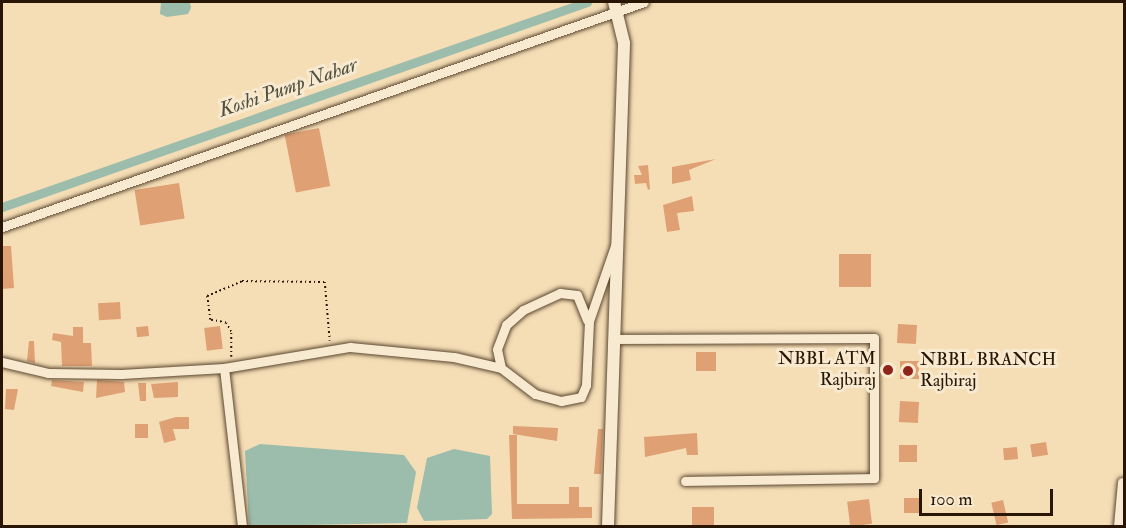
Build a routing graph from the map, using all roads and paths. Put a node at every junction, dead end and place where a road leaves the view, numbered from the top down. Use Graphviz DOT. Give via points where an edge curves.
graph roads {
  1 [pos="644,2"];
  2 [pos="615,6"];
  3 [pos="2,227"];
  4 [pos="617,241"];
  5 [pos="615,339"];
  6 [pos="330,348"];
  7 [pos="589,352"];
  8 [pos="2,362"];
  9 [pos="227,367"];
  10 [pos="501,368"];
  11 [pos="685,481"];
  12 [pos="1122,482"];
  13 [pos="242,526"];
  14 [pos="608,526"];
  15 [pos="1118,526"];
  1 -- 2 [label="street"];
  2 -- 3 [label="street"];
  2 -- 4 [label="street" via="624,43"];
  4 -- 5 [label="street"];
  4 -- 7 [label="street" via="590,321"];
  5 -- 11 [label="street" via="874,338 874,478"];
  5 -- 14 [label="street"];
  6 -- 9 [label="street"];
  6 -- 9 [label="path" via="325,282 242,281 207,296 210,320 226,323 231,332"];
  6 -- 10 [label="street" via="454,357"];
  7 -- 10 [label="street" via="580,397 561,401 535,394"];
  7 -- 10 [label="street" via="586,310 577,295 560,293 523,310 506,325 497,349"];
  8 -- 9 [label="street" via="59,373"];
  9 -- 13 [label="street"];
  12 -- 15 [label="street"];
}
